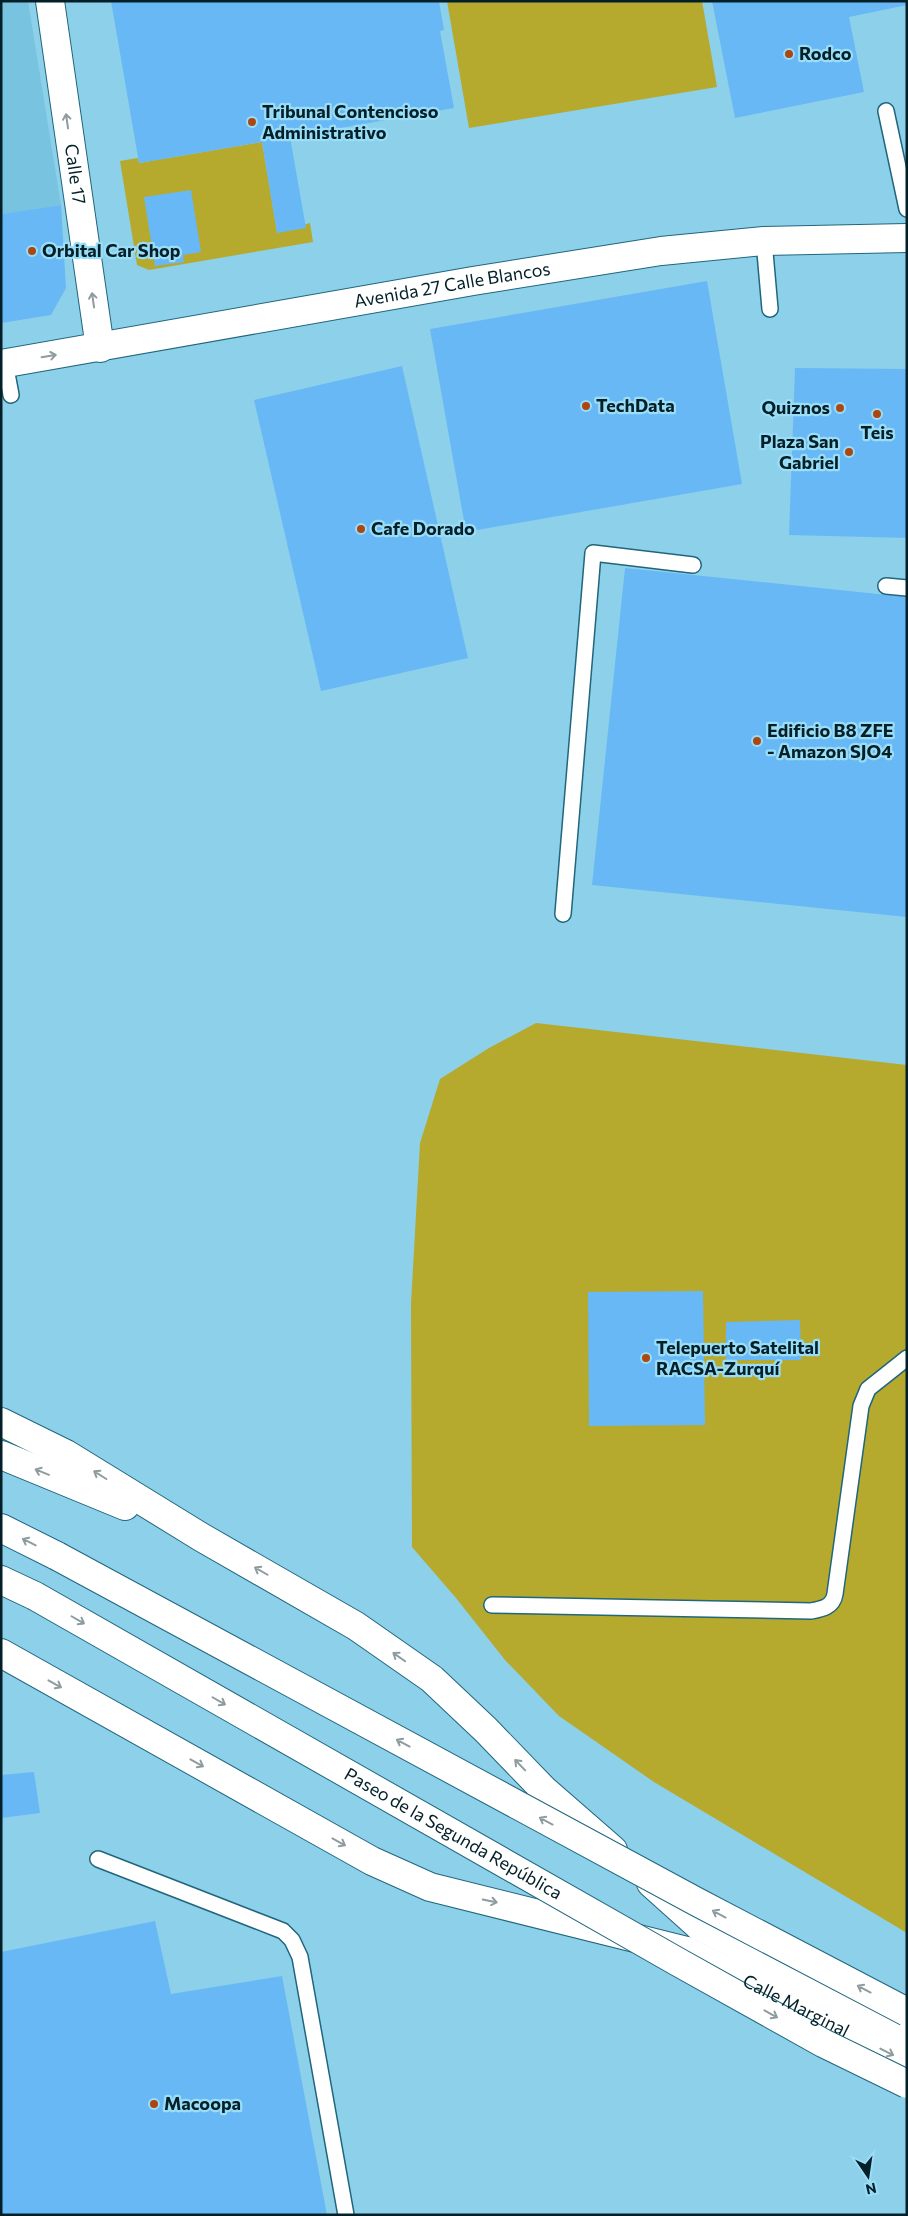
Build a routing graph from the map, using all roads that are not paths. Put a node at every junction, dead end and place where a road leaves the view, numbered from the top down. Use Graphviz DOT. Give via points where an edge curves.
graph roads {
  1 [pos="50,1"];
  2 [pos="886,111"];
  3 [pos="907,209"];
  4 [pos="907,238"];
  5 [pos="764,242"];
  6 [pos="770,309"];
  7 [pos="100,348"];
  8 [pos="3,363"];
  9 [pos="11,395"];
  10 [pos="693,565"];
  11 [pos="886,586"];
  12 [pos="907,588"];
  13 [pos="563,914"];
  14 [pos="907,1358"];
  15 [pos="1,1422"];
  16 [pos="1,1455"];
  17 [pos="1,1528"];
  18 [pos="201,1537"];
  19 [pos="1,1580"];
  20 [pos="492,1606"];
  21 [pos="5,1656"];
  22 [pos="98,1859"];
  23 [pos="907,2012"];
  24 [pos="907,2034"];
  25 [pos="907,2062"];
  26 [pos="907,2084"];
  27 [pos="346,2215"];
  7 -- 1 [label="main road, Calle 17, one-way"];
  2 -- 3 [label="lane"];
  4 -- 5 [label="main road, Avenida 27 Calle Blancos"];
  5 -- 6 [label="lane"];
  5 -- 7 [label="main road, Avenida 27 Calle Blancos" via="641,254"];
  8 -- 7 [label="main road, Avenida 27 Calle Blancos, one-way"];
  8 -- 9 [label="lane"];
  10 -- 13 [label="lane" via="593,553"];
  11 -- 12 [label="lane"];
  14 -- 20 [label="lane" via="868,1389 862,1406 834,1601 828,1606 811,1611"];
  18 -- 15 [label="main road, one-way" via="66,1454"];
  18 -- 16 [label="main road, one-way"];
  23 -- 17 [label="main road, one-way, bridge"];
  24 -- 18 [label="main road, Calle Marginal, one-way" via="699,1926 543,1789 432,1679 356,1626"];
  19 -- 26 [label="main road, Paseo de la Segunda República, one-way, bridge" via="35,1596 823,2043"];
  21 -- 25 [label="main road, Calle Marginal, one-way" via="372,1861 430,1887 687,1951"];
  22 -- 27 [label="lane" via="283,1931 292,1940 300,1957"];
}
